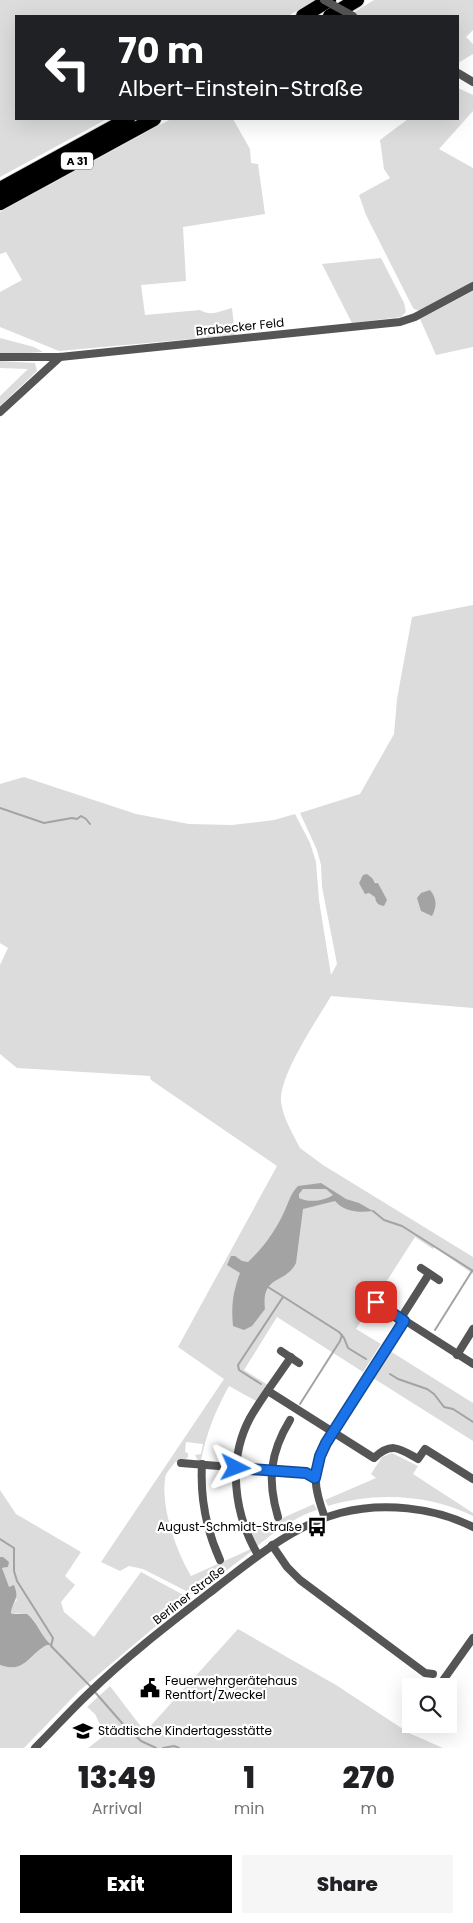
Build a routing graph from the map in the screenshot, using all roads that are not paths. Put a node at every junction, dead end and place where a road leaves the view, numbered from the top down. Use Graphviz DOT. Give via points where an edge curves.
graph roads {
  1 [pos="324,0"];
  2 [pos="329,0"];
  3 [pos="357,0"];
  4 [pos="305,15"];
  5 [pos="332,15"];
  6 [pos="351,15"];
  7 [pos="459,74"];
  8 [pos="473,82"];
  9 [pos="126,120"];
  10 [pos="152,120"];
  11 [pos="0,189"];
  12 [pos="0,203"];
  13 [pos="473,286"];
  14 [pos="0,357"];
  15 [pos="60,357"];
  16 [pos="0,412"];
  17 [pos="421,1268"];
  18 [pos="430,1274"];
  19 [pos="439,1280"];
  20 [pos="376,1302"];
  21 [pos="402,1320"];
  22 [pos="473,1329"];
  23 [pos="281,1351"];
  24 [pos="457,1355"];
  25 [pos="291,1357"];
  26 [pos="299,1363"];
  27 [pos="473,1364"];
  28 [pos="268,1391"];
  29 [pos="290,1420"];
  30 [pos="333,1432"];
  31 [pos="181,1463"];
  32 [pos="202,1464"];
  33 [pos="236,1468"];
  34 [pos="271,1470"];
  35 [pos="315,1478"];
  36 [pos="473,1479"];
  37 [pos="278,1517"];
  38 [pos="325,1518"];
  39 [pos="473,1527"];
  40 [pos="272,1545"];
  41 [pos="258,1555"];
  42 [pos="220,1560"];
  43 [pos="473,1638"];
  44 [pos="433,1674"];
  45 [pos="445,1678"];
  46 [pos="35,1748"];
  1 -- 6 [label="street, bridge"];
  2 -- 4 [label="highway"];
  3 -- 5 [label="highway"];
  7 -- 8 [label="street"];
  9 -- 11 [label="highway, A 31"];
  10 -- 12 [label="highway, A 31"];
  13 -- 15 [label="street, Brabecker Feld" via="416,317 400,322"];
  14 -- 15 [label="street, Brabecker Feld"];
  15 -- 16 [label="street"];
  17 -- 18 [label="street"];
  18 -- 19 [label="street"];
  18 -- 21 [label="street"];
  20 -- 21 [label="street"];
  21 -- 24 [label="street"];
  21 -- 30 [label="street"];
  22 -- 24 [label="street"];
  23 -- 25 [label="street"];
  24 -- 27 [label="street"];
  25 -- 26 [label="street"];
  25 -- 28 [label="street"];
  28 -- 30 [label="street"];
  28 -- 33 [label="street" via="250,1419"];
  29 -- 34 [label="street" via="277,1445"];
  30 -- 35 [label="street" via="320,1456"];
  30 -- 36 [label="street" via="374,1458 384,1449 394,1447 418,1459 425,1449"];
  31 -- 32 [label="street"];
  32 -- 33 [label="street"];
  32 -- 42 [label="street" via="206,1522"];
  33 -- 34 [label="street"];
  33 -- 41 [label="street" via="240,1514"];
  34 -- 35 [label="street" via="306,1473"];
  34 -- 37 [label="street" via="272,1494"];
  35 -- 38 [label="street" via="316,1495"];
  38 -- 39 [label="street, Berliner Straße" via="384,1507 428,1512"];
  38 -- 40 [label="street, Berliner Straße"];
  40 -- 41 [label="street, Berliner Straße"];
  40 -- 44 [label="street" via="287,1567 306,1585 425,1673"];
  41 -- 46 [label="street, Berliner Straße" via="140,1648 89,1693"];
  43 -- 45 [label="street"];
}
